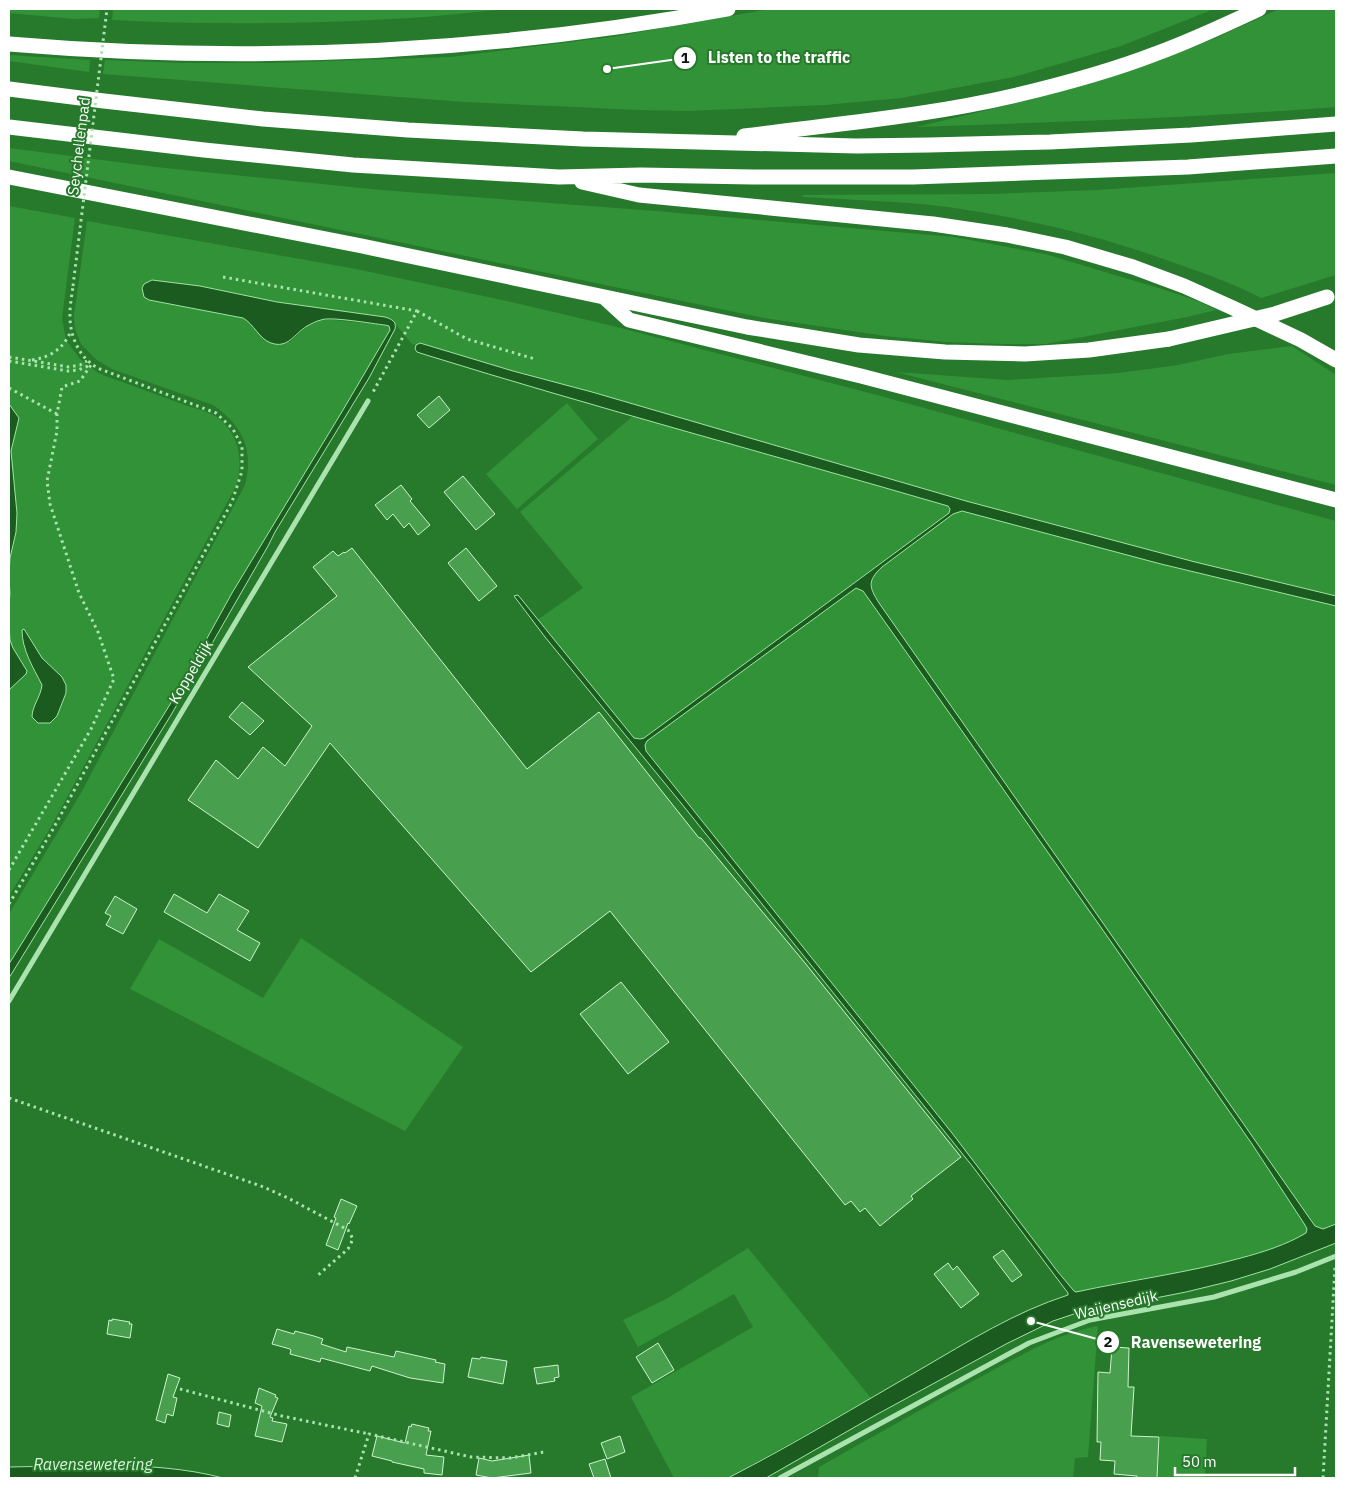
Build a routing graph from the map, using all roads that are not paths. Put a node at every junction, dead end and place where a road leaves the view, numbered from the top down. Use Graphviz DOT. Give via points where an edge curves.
graph roads {
  1 [pos="728,9"];
  2 [pos="1260,9"];
  3 [pos="9,44"];
  4 [pos="9,88"];
  5 [pos="1336,124"];
  6 [pos="9,127"];
  7 [pos="698,142"];
  8 [pos="1336,156"];
  9 [pos="9,177"];
  10 [pos="559,177"];
  11 [pos="1332,295"];
  12 [pos="605,298"];
  13 [pos="1336,360"];
  14 [pos="368,402"];
  15 [pos="1336,500"];
  16 [pos="9,1001"];
  17 [pos="1336,1256"];
  18 [pos="780,1478"];
  1 -- 3 [label="highway" via="601,29 400,49 229,54"];
  2 -- 7 [label="highway" via="1154,54 1017,95 938,111"];
  4 -- 7 [label="highway" via="201,113 333,125 553,138"];
  5 -- 7 [label="highway" via="1050,142 856,146"];
  6 -- 10 [label="highway" via="343,164"];
  8 -- 10 [label="highway" via="1188,167 923,176"];
  9 -- 12 [label="highway" via="362,246"];
  10 -- 13 [label="highway" via="639,196 933,224 1064,247 1184,286 1302,340"];
  11 -- 12 [label="highway, bridge" via="1274,314 1169,339 1089,350 1025,354 860,345 747,327"];
  12 -- 15 [label="highway" via="629,320 861,376"];
  14 -- 16 [label="street, Koppeldijk"];
  17 -- 18 [label="street, Waijensedijk" via="1214,1297 1090,1320 1029,1343"];
}
